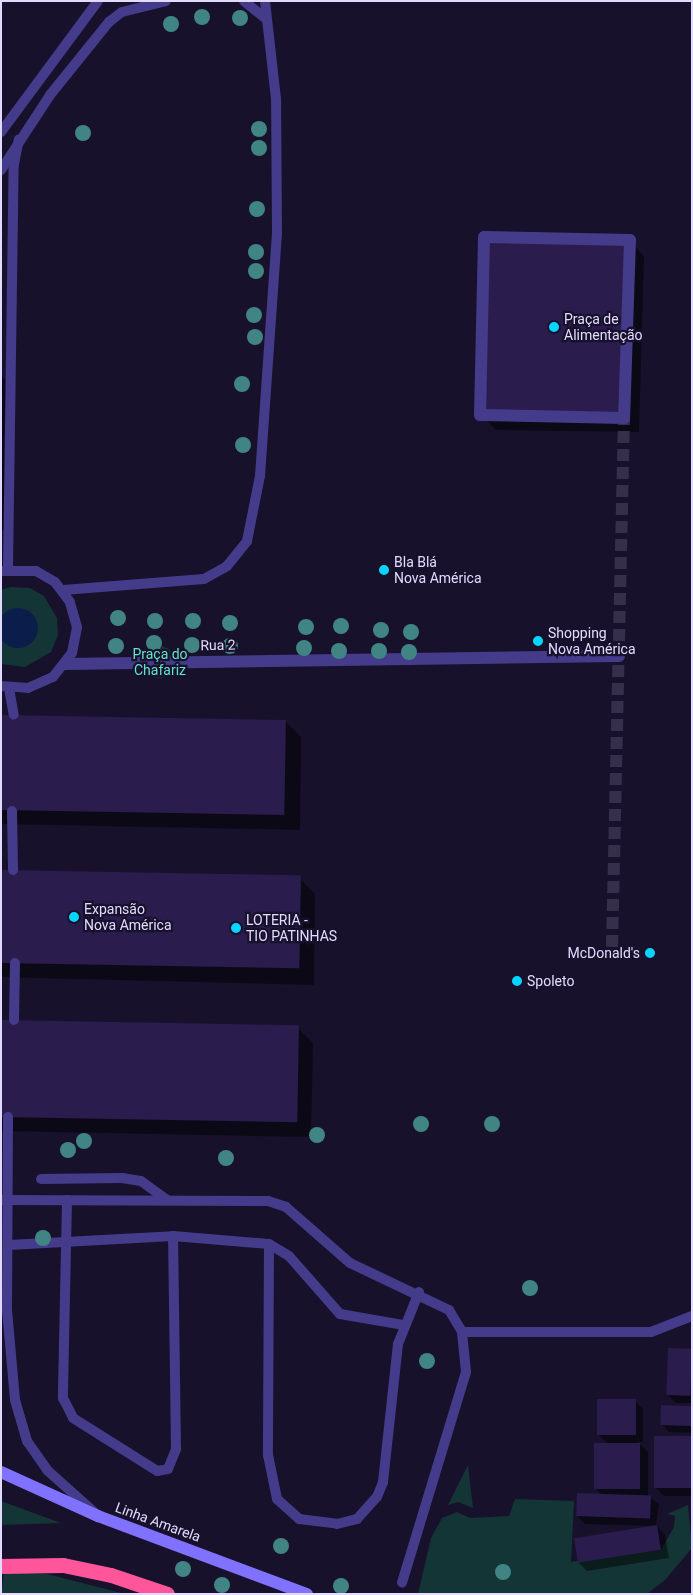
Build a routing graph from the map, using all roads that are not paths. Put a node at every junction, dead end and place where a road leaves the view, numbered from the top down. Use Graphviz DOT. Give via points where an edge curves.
graph roads {
  1 [pos="98,1"];
  2 [pos="166,1"];
  3 [pos="244,1"];
  4 [pos="265,1"];
  5 [pos="266,19"];
  6 [pos="1,132"];
  7 [pos="19,139"];
  8 [pos="1,170"];
  9 [pos="480,415"];
  10 [pos="4,570"];
  11 [pos="63,590"];
  12 [pos="619,656"];
  13 [pos="66,664"];
  14 [pos="5,687"];
  15 [pos="14,715"];
  16 [pos="12,810"];
  17 [pos="13,870"];
  18 [pos="15,963"];
  19 [pos="14,1020"];
  20 [pos="8,1117"];
  21 [pos="41,1179"];
  22 [pos="166,1199"];
  23 [pos="5,1200"];
  24 [pos="67,1200"];
  25 [pos="172,1236"];
  26 [pos="66,1243"];
  27 [pos="269,1244"];
  28 [pos="9,1245"];
  29 [pos="420,1292"];
  30 [pos="692,1316"];
  31 [pos="404,1325"];
  32 [pos="462,1332"];
  33 [pos="1,1472"];
  34 [pos="98,1516"];
  35 [pos="1,1566"];
  36 [pos="402,1583"];
  37 [pos="167,1594"];
  38 [pos="307,1594"];
  1 -- 6 [label="lane"];
  2 -- 7 [label="lane" via="122,12 109,22"];
  3 -- 5 [label="lane"];
  4 -- 5 [label="lane"];
  5 -- 11 [label="lane" via="276,99 277,233 260,476 247,542 226,566 204,579"];
  7 -- 8 [label="lane"];
  7 -- 10 [label="lane" via="14,164"];
  9 -- 9 [label="street" via="484,237 630,240 624,418"];
  10 -- 11 [label="lane" via="36,572"];
  11 -- 13 [label="lane" via="77,627"];
  12 -- 13 [label="street, Rua 2"];
  13 -- 14 [label="lane" via="41,683"];
  14 -- 15 [label="lane"];
  16 -- 17 [label="lane"];
  18 -- 19 [label="lane"];
  20 -- 23 [label="lane"];
  21 -- 22 [label="lane" via="122,1178 141,1182"];
  22 -- 24 [label="lane"];
  22 -- 29 [label="lane" via="239,1199 286,1206 350,1263"];
  23 -- 24 [label="lane"];
  23 -- 28 [label="lane"];
  24 -- 26 [label="lane"];
  25 -- 26 [label="lane"];
  25 -- 26 [label="lane" via="176,1449 168,1469 157,1471 73,1418 63,1398"];
  25 -- 27 [label="lane"];
  26 -- 28 [label="lane"];
  27 -- 31 [label="lane" via="289,1256 340,1314"];
  27 -- 31 [label="lane" via="268,1455 277,1499 299,1518 337,1524 356,1519 377,1497 383,1482 393,1373"];
  28 -- 34 [label="lane" via="9,1361 27,1441 47,1470"];
  29 -- 31 [label="lane"];
  29 -- 32 [label="lane" via="449,1310"];
  30 -- 32 [label="lane" via="651,1332"];
  32 -- 36 [label="lane" via="466,1372"];
  33 -- 34 [label="main road, Linha Amarela"];
  34 -- 38 [label="main road, Linha Amarela"];
  35 -- 37 [label="highway" via="63,1565 111,1574"];
}
